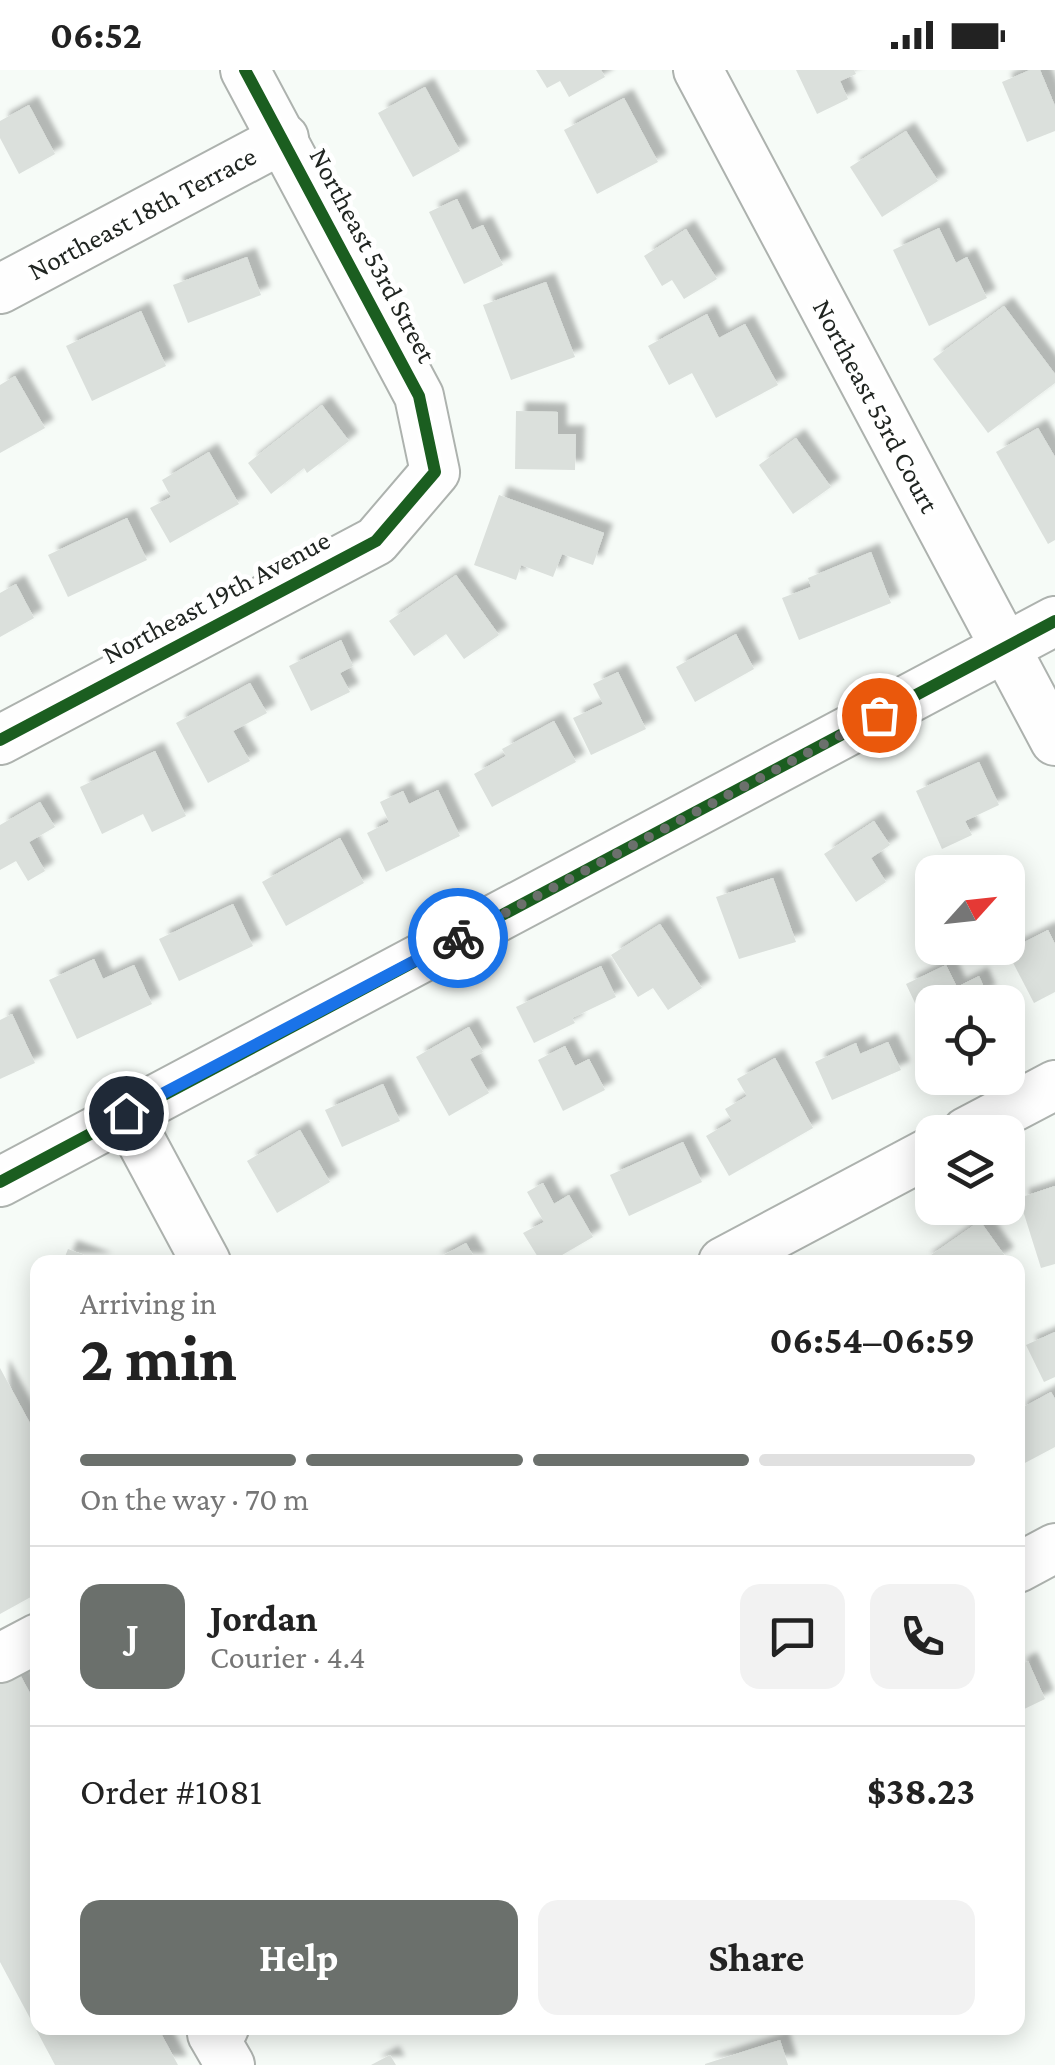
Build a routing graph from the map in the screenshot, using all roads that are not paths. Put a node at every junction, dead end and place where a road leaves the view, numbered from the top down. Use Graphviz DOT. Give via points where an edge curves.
graph roads {
  1 [pos="245,70"];
  2 [pos="698,70"];
  3 [pos="284,138"];
  4 [pos="0,289"];
  5 [pos="435,472"];
  6 [pos="1055,621"];
  7 [pos="1005,648"];
  8 [pos="0,740"];
  9 [pos="1055,741"];
  10 [pos="1055,1085"];
  11 [pos="126,1113"];
  12 [pos="998,1115"];
  13 [pos="915,1159"];
  14 [pos="0,1182"];
  15 [pos="202,1255"];
  16 [pos="736,1255"];
  17 [pos="1055,1548"];
  18 [pos="1025,1564"];
  1 -- 3 [label="street, Northeast 53rd Street"];
  2 -- 7 [label="street, Northeast 53rd Court"];
  3 -- 4 [label="street, Northeast 18th Terrace"];
  3 -- 5 [label="street, Northeast 53rd Street" via="419,396"];
  5 -- 8 [label="street, Northeast 19th Avenue" via="376,541"];
  6 -- 7 [label="street"];
  7 -- 9 [label="street, Northeast 53rd Court"];
  7 -- 11 [label="street"];
  10 -- 12 [label="street"];
  11 -- 14 [label="street"];
  11 -- 15 [label="street"];
  13 -- 16 [label="street"];
  17 -- 18 [label="street"];
}
